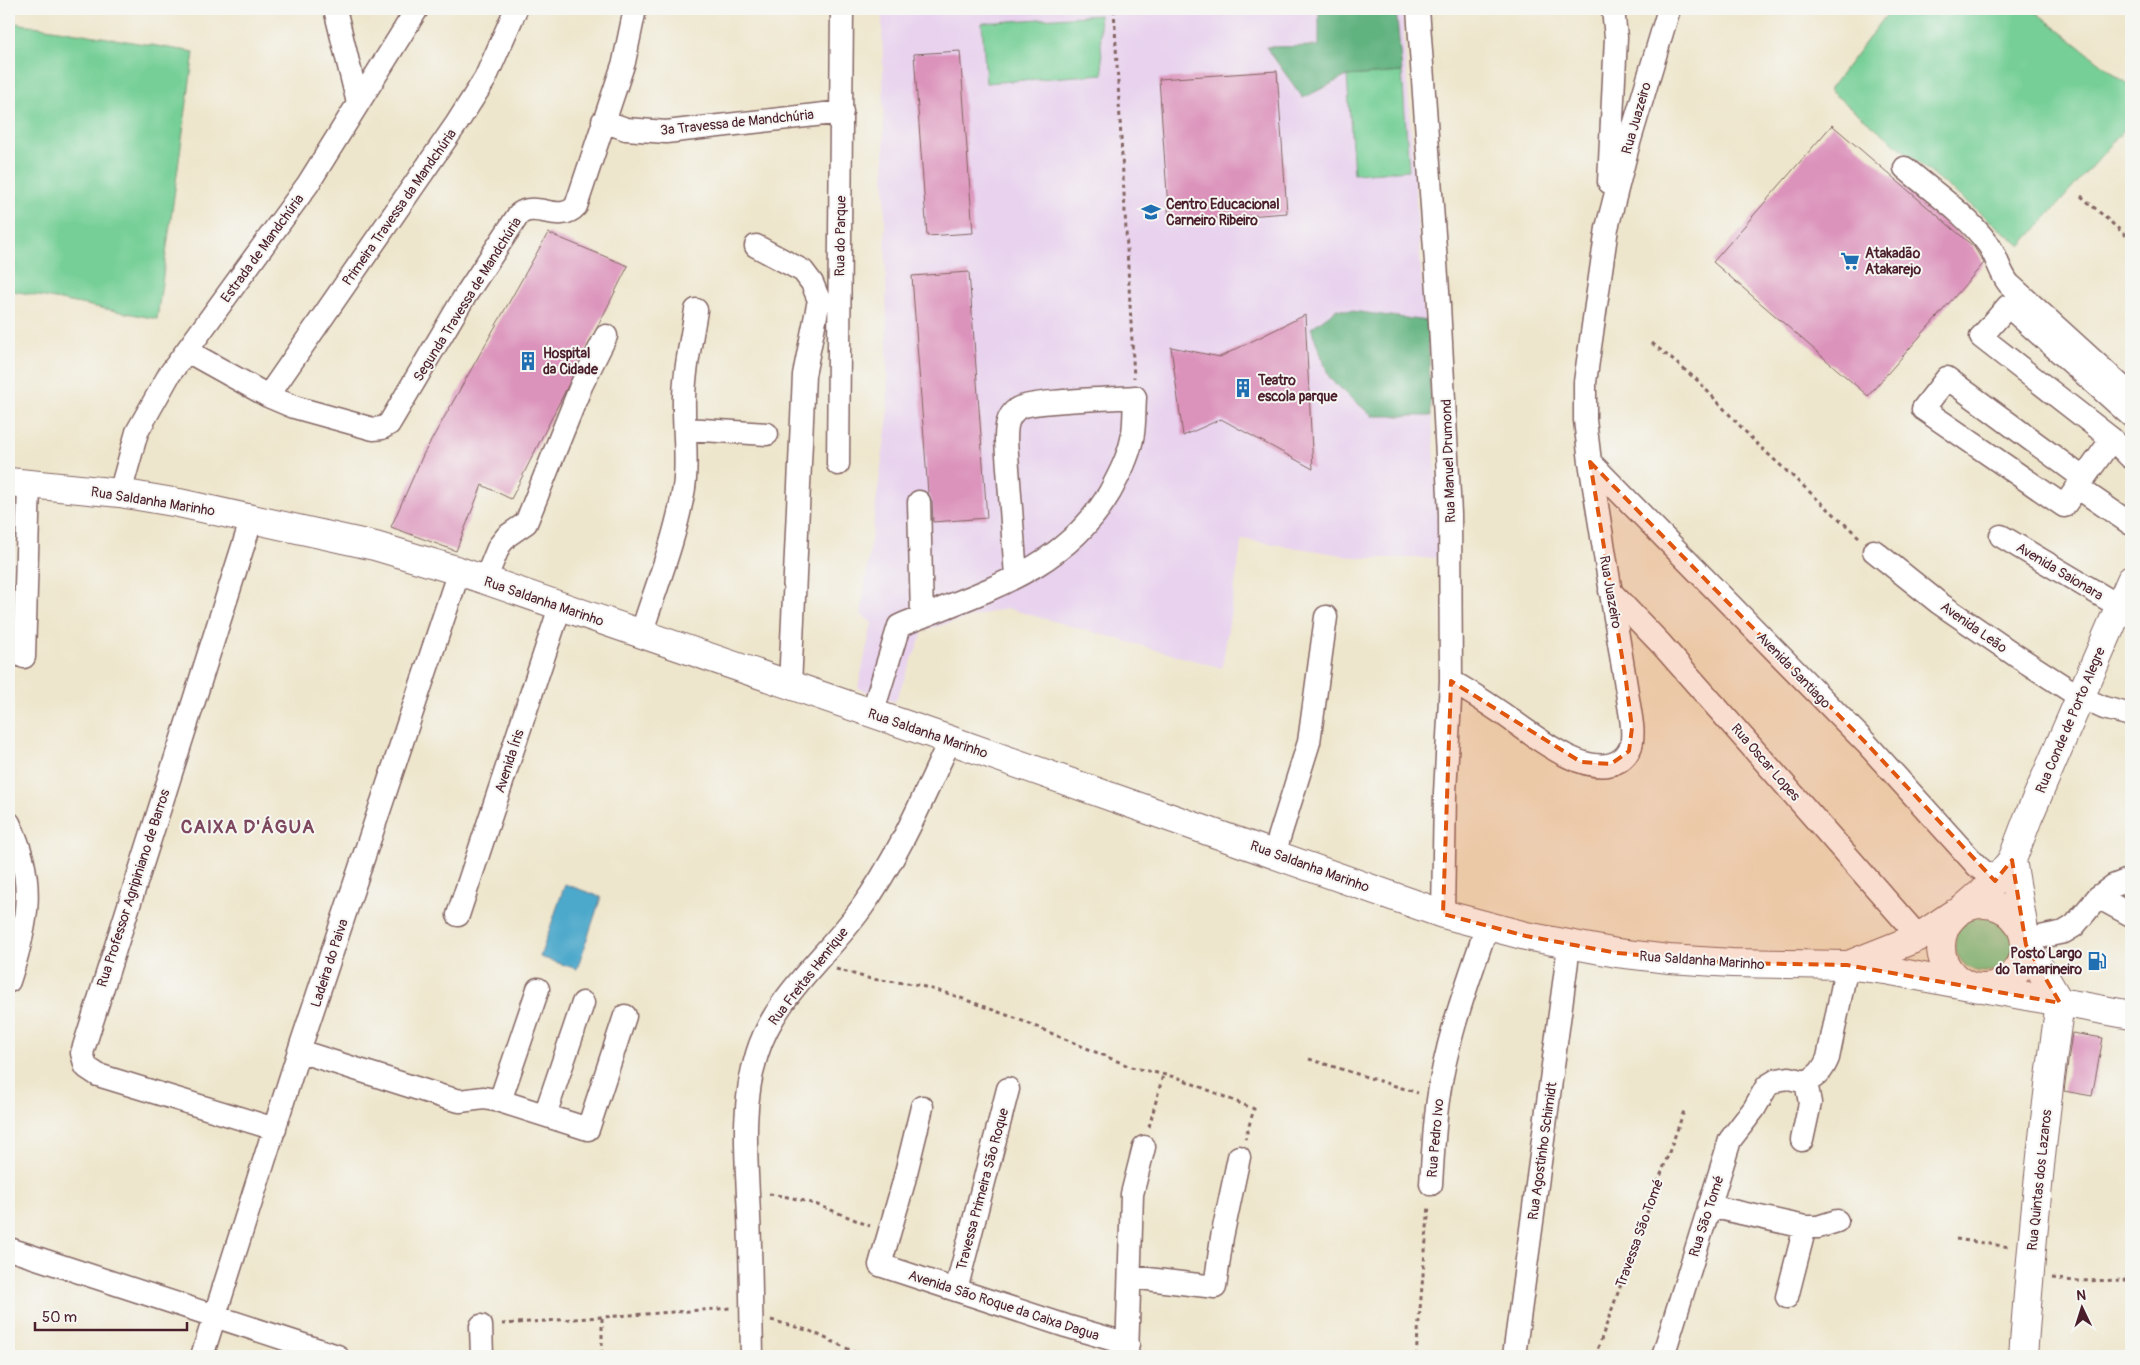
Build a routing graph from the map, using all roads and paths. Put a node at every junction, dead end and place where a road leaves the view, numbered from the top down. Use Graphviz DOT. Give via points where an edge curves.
graph roads {
  1 [pos="335,9"];
  2 [pos="417,9"];
  3 [pos="516,9"];
  4 [pos="635,9"];
  5 [pos="842,9"];
  6 [pos="1114,9"];
  7 [pos="1418,9"];
  8 [pos="1613,9"];
  9 [pos="1669,9"];
  10 [pos="358,103"];
  11 [pos="842,112"];
  12 [pos="603,122"];
  13 [pos="1904,168"];
  14 [pos="2081,196"];
  15 [pos="1607,228"];
  16 [pos="2131,240"];
  17 [pos="756,246"];
  18 [pos="696,310"];
  19 [pos="606,336"];
  20 [pos="1652,343"];
  21 [pos="187,351"];
  22 [pos="2131,395"];
  23 [pos="268,396"];
  24 [pos="1136,397"];
  25 [pos="2131,416"];
  26 [pos="686,429"];
  27 [pos="767,434"];
  28 [pos="2112,439"];
  29 [pos="2130,457"];
  30 [pos="1590,462"];
  31 [pos="838,464"];
  32 [pos="19,483"];
  33 [pos="2080,483"];
  34 [pos="120,493"];
  35 [pos="919,502"];
  36 [pos="252,518"];
  37 [pos="2131,524"];
  38 [pos="2001,536"];
  39 [pos="1874,550"];
  40 [pos="459,572"];
  41 [pos="1016,576"];
  42 [pos="485,580"];
  43 [pos="2131,580"];
  44 [pos="1610,591"];
  45 [pos="2119,606"];
  46 [pos="560,607"];
  47 [pos="922,616"];
  48 [pos="1326,617"];
  49 [pos="641,634"];
  50 [pos="24,657"];
  51 [pos="1451,681"];
  52 [pos="790,686"];
  53 [pos="2080,697"];
  54 [pos="872,714"];
  55 [pos="2131,715"];
  56 [pos="950,740"];
  57 [pos="9,823"];
  58 [pos="1274,854"];
  59 [pos="2012,860"];
  60 [pos="2131,879"];
  61 [pos="1995,881"];
  62 [pos="2098,898"];
  63 [pos="1960,910"];
  64 [pos="1444,914"];
  65 [pos="458,915"];
  66 [pos="2131,916"];
  67 [pos="1487,926"];
  68 [pos="1919,937"];
  69 [pos="2026,940"];
  70 [pos="1569,946"];
  71 [pos="814,964"];
  72 [pos="1845,977"];
  73 [pos="9,981"];
  74 [pos="1976,987"];
  75 [pos="538,989"];
  76 [pos="582,1003"];
  77 [pos="2060,1003"];
  78 [pos="2131,1015"];
  79 [pos="625,1016"];
  80 [pos="300,1051"];
  81 [pos="1309,1059"];
  82 [pos="1163,1075"];
  83 [pos="1806,1082"];
  84 [pos="1008,1089"];
  85 [pos="1438,1099"];
  86 [pos="500,1101"];
  87 [pos="922,1107"];
  88 [pos="1684,1111"];
  89 [pos="545,1115"];
  90 [pos="275,1129"];
  91 [pos="1802,1140"];
  92 [pos="1144,1147"];
  93 [pos="1239,1157"];
  94 [pos="1431,1184"];
  95 [pos="748,1192"];
  96 [pos="1709,1206"];
  97 [pos="1837,1221"];
  98 [pos="1805,1228"];
  99 [pos="889,1233"];
  100 [pos="1956,1238"];
  101 [pos="2016,1248"];
  102 [pos="9,1249"];
  103 [pos="1131,1277"];
  104 [pos="2131,1280"];
  105 [pos="2073,1281"];
  106 [pos="956,1290"];
  107 [pos="1788,1297"];
  108 [pos="751,1313"];
  109 [pos="214,1317"];
  110 [pos="602,1318"];
  111 [pos="481,1326"];
  112 [pos="1128,1350"];
  113 [pos="202,1356"];
  114 [pos="336,1356"];
  115 [pos="482,1356"];
  116 [pos="602,1356"];
  117 [pos="752,1356"];
  118 [pos="863,1356"];
  119 [pos="1416,1356"];
  120 [pos="1514,1356"];
  121 [pos="1595,1356"];
  122 [pos="1663,1356"];
  123 [pos="2023,1356"];
  1 -- 10 [label="street"];
  2 -- 10 [label="street, Estrada de Mandchúria"];
  3 -- 23 [label="street, Primeira Travessa da Mandchúria" via="486,79"];
  4 -- 12 [label="street, Segunda Travessa de Mandchúria" via="624,62"];
  5 -- 11 [label="street, Rua do Parque"];
  6 -- 24 [label="path"];
  7 -- 51 [label="street, Rua Manuel Drumond" via="1446,403 1452,580"];
  8 -- 15 [label="street, Rua Juazeiro" via="1616,36"];
  9 -- 15 [label="street, Rua Juazeiro"];
  10 -- 21 [label="street, Estrada de Mandchúria" via="308,184"];
  11 -- 12 [label="street, 3ª Travessa de Mandchúria" via="666,132 626,129"];
  11 -- 31 [label="street, Rua do Parque"];
  12 -- 23 [label="street, Segunda Travessa de Mandchúria" via="576,206 564,214 529,210 519,214 463,299 389,424 373,429 294,407"];
  13 -- 22 [label="street" via="1974,226 1995,253 2003,277 2009,284"];
  14 -- 16 [label="path"];
  15 -- 30 [label="street, Rua Juazeiro" via="1585,382"];
  17 -- 52 [label="street" via="803,271 820,300 804,375"];
  18 -- 26 [label="street" via="685,382"];
  19 -- 42 [label="street" via="581,386 526,522 499,546"];
  20 -- 39 [label="path" via="1698,380 1756,443"];
  21 -- 23 [label="street, Segunda Travessa de Mandchúria"];
  21 -- 34 [label="street, Estrada de Mandchúria" via="169,375 137,432"];
  24 -- 41 [label="street" via="1132,439 1121,472 1102,504 1059,552"];
  24 -- 41 [label="street" via="1039,404 1017,409 1012,414 1006,436"];
  25 -- 28 [label="street" via="2008,306 1980,337"];
  26 -- 27 [label="street"];
  26 -- 49 [label="street" via="684,490"];
  28 -- 29 [label="street"];
  28 -- 33 [label="street"];
  30 -- 44 [label="street, Rua Juazeiro"];
  30 -- 61 [label="street, Avenida Santiago" via="1846,722"];
  32 -- 34 [label="main road, Rua Saldanha Marinho"];
  32 -- 50 [label="street"];
  33 -- 33 [label="street" via="1947,378 1923,409 2064,506"];
  33 -- 37 [label="street"];
  34 -- 36 [label="main road, Rua Saldanha Marinho"];
  35 -- 47 [label="street"];
  36 -- 40 [label="main road, Rua Saldanha Marinho" via="375,546"];
  36 -- 90 [label="street, Rua Professor Agripiniano de Barros" via="82,1053 86,1067 98,1075"];
  38 -- 45 [label="street, Avenida Saionara"];
  39 -- 53 [label="street, Avenida Leão" via="1958,616"];
  40 -- 42 [label="main road, Rua Saldanha Marinho"];
  40 -- 80 [label="street, Ladeira do Paiva"];
  41 -- 47 [label="street"];
  42 -- 46 [label="main road, Rua Saldanha Marinho"];
  43 -- 45 [label="main road, Rua Conde de Porto Alegre"];
  44 -- 51 [label="street, Rua Juazeiro" via="1632,728 1631,745 1622,759 1598,765 1572,759"];
  44 -- 68 [label="street, Rua Oscar Lopes" via="1661,644"];
  45 -- 53 [label="main road, Rua Conde de Porto Alegre"];
  46 -- 49 [label="main road, Rua Saldanha Marinho"];
  46 -- 65 [label="street, Avenida Íris"];
  47 -- 54 [label="street" via="898,626"];
  48 -- 58 [label="street" via="1309,742"];
  49 -- 52 [label="main road, Rua Saldanha Marinho"];
  51 -- 64 [label="street, Rua Manuel Drumond" via="1445,792"];
  52 -- 54 [label="main road, Rua Saldanha Marinho"];
  53 -- 55 [label="street, Avenida Leão"];
  53 -- 59 [label="main road, Rua Conde de Porto Alegre"];
  54 -- 56 [label="main road, Rua Saldanha Marinho"];
  56 -- 58 [label="main road, Rua Saldanha Marinho"];
  56 -- 71 [label="street, Rua Freitas Henrique" via="887,871 859,912"];
  57 -- 73 [label="street" via="21,853 28,906"];
  58 -- 64 [label="main road, Rua Saldanha Marinho"];
  59 -- 61 [label="main road, Rua Conde de Porto Alegre"];
  59 -- 69 [label="main road"];
  60 -- 62 [label="street" via="2113,886"];
  61 -- 63 [label="main road, Rua Conde de Porto Alegre"];
  62 -- 66 [label="street"];
  62 -- 69 [label="street" via="2074,926 2064,932"];
  63 -- 68 [label="main road, Rua Saldanha Marinho"];
  63 -- 69 [label="main road" via="1983,903 2002,907 2016,919"];
  63 -- 74 [label="main road" via="1947,922 1940,947 1949,971 1959,980"];
  64 -- 67 [label="main road, Rua Saldanha Marinho"];
  67 -- 70 [label="main road, Rua Saldanha Marinho"];
  67 -- 85 [label="street, Rua Pedro Ivo" via="1460,1006"];
  68 -- 72 [label="main road, Rua Saldanha Marinho"];
  69 -- 74 [label="main road" via="2025,956 2013,976 1998,985"];
  69 -- 77 [label="main road"];
  70 -- 72 [label="main road, Rua Saldanha Marinho" via="1670,960 1789,965"];
  70 -- 120 [label="street, Rua Agostinho Schimidt"];
  71 -- 82 [label="path" via="950,994 1131,1067"];
  71 -- 95 [label="street, Rua Freitas Henrique" via="783,1004 757,1052 751,1074 746,1124"];
  72 -- 74 [label="main road, Rua Saldanha Marinho" via="1886,970"];
  72 -- 83 [label="street" via="1828,1058 1823,1070"];
  74 -- 77 [label="main road, Rua Saldanha Marinho"];
  75 -- 86 [label="street"];
  76 -- 89 [label="street"];
  77 -- 78 [label="main road, Rua Saldanha Marinho"];
  77 -- 123 [label="main road, Rua Quintas dos Lazaros" via="2031,1250"];
  79 -- 89 [label="street" via="588,1129"];
  80 -- 86 [label="street" via="452,1099"];
  80 -- 90 [label="street, Ladeira do Paiva"];
  81 -- 85 [label="path"];
  82 -- 92 [label="path"];
  82 -- 93 [label="path" via="1179,1078 1254,1109"];
  83 -- 91 [label="street" via="1810,1103"];
  83 -- 96 [label="street, Rua Sāo Tomé" via="1789,1078 1767,1086 1754,1110 1730,1140"];
  84 -- 106 [label="street, Travessa Primeira São Roque"];
  85 -- 94 [label="street, Rua Pedro Ivo"];
  86 -- 89 [label="street"];
  87 -- 99 [label="street"];
  88 -- 121 [label="path, Travessa São Tomé"];
  90 -- 109 [label="street, Ladeira do Paiva"];
  92 -- 103 [label="street" via="1132,1194"];
  93 -- 103 [label="street" via="1215,1287"];
  94 -- 119 [label="path, Rua Pedro Ivo"];
  95 -- 99 [label="path" via="821,1204"];
  95 -- 108 [label="street, Rua Freitas Henrique"];
  96 -- 98 [label="street"];
  96 -- 122 [label="street, Rua Sāo Tomé"];
  97 -- 98 [label="street"];
  98 -- 107 [label="street"];
  99 -- 106 [label="street, Avenida São Roque da Caixa Dagua" via="880,1265"];
  100 -- 101 [label="path"];
  102 -- 109 [label="street"];
  103 -- 112 [label="street"];
  104 -- 105 [label="path"];
  106 -- 112 [label="street, Avenida São Roque da Caixa Dagua"];
  108 -- 110 [label="path"];
  108 -- 117 [label="street, Rua Freitas Henrique"];
  108 -- 118 [label="path" via="810,1332"];
  109 -- 113 [label="street, Ladeira do Paiva"];
  109 -- 114 [label="street"];
  110 -- 111 [label="path"];
  110 -- 116 [label="path"];
  111 -- 115 [label="street"];
}
